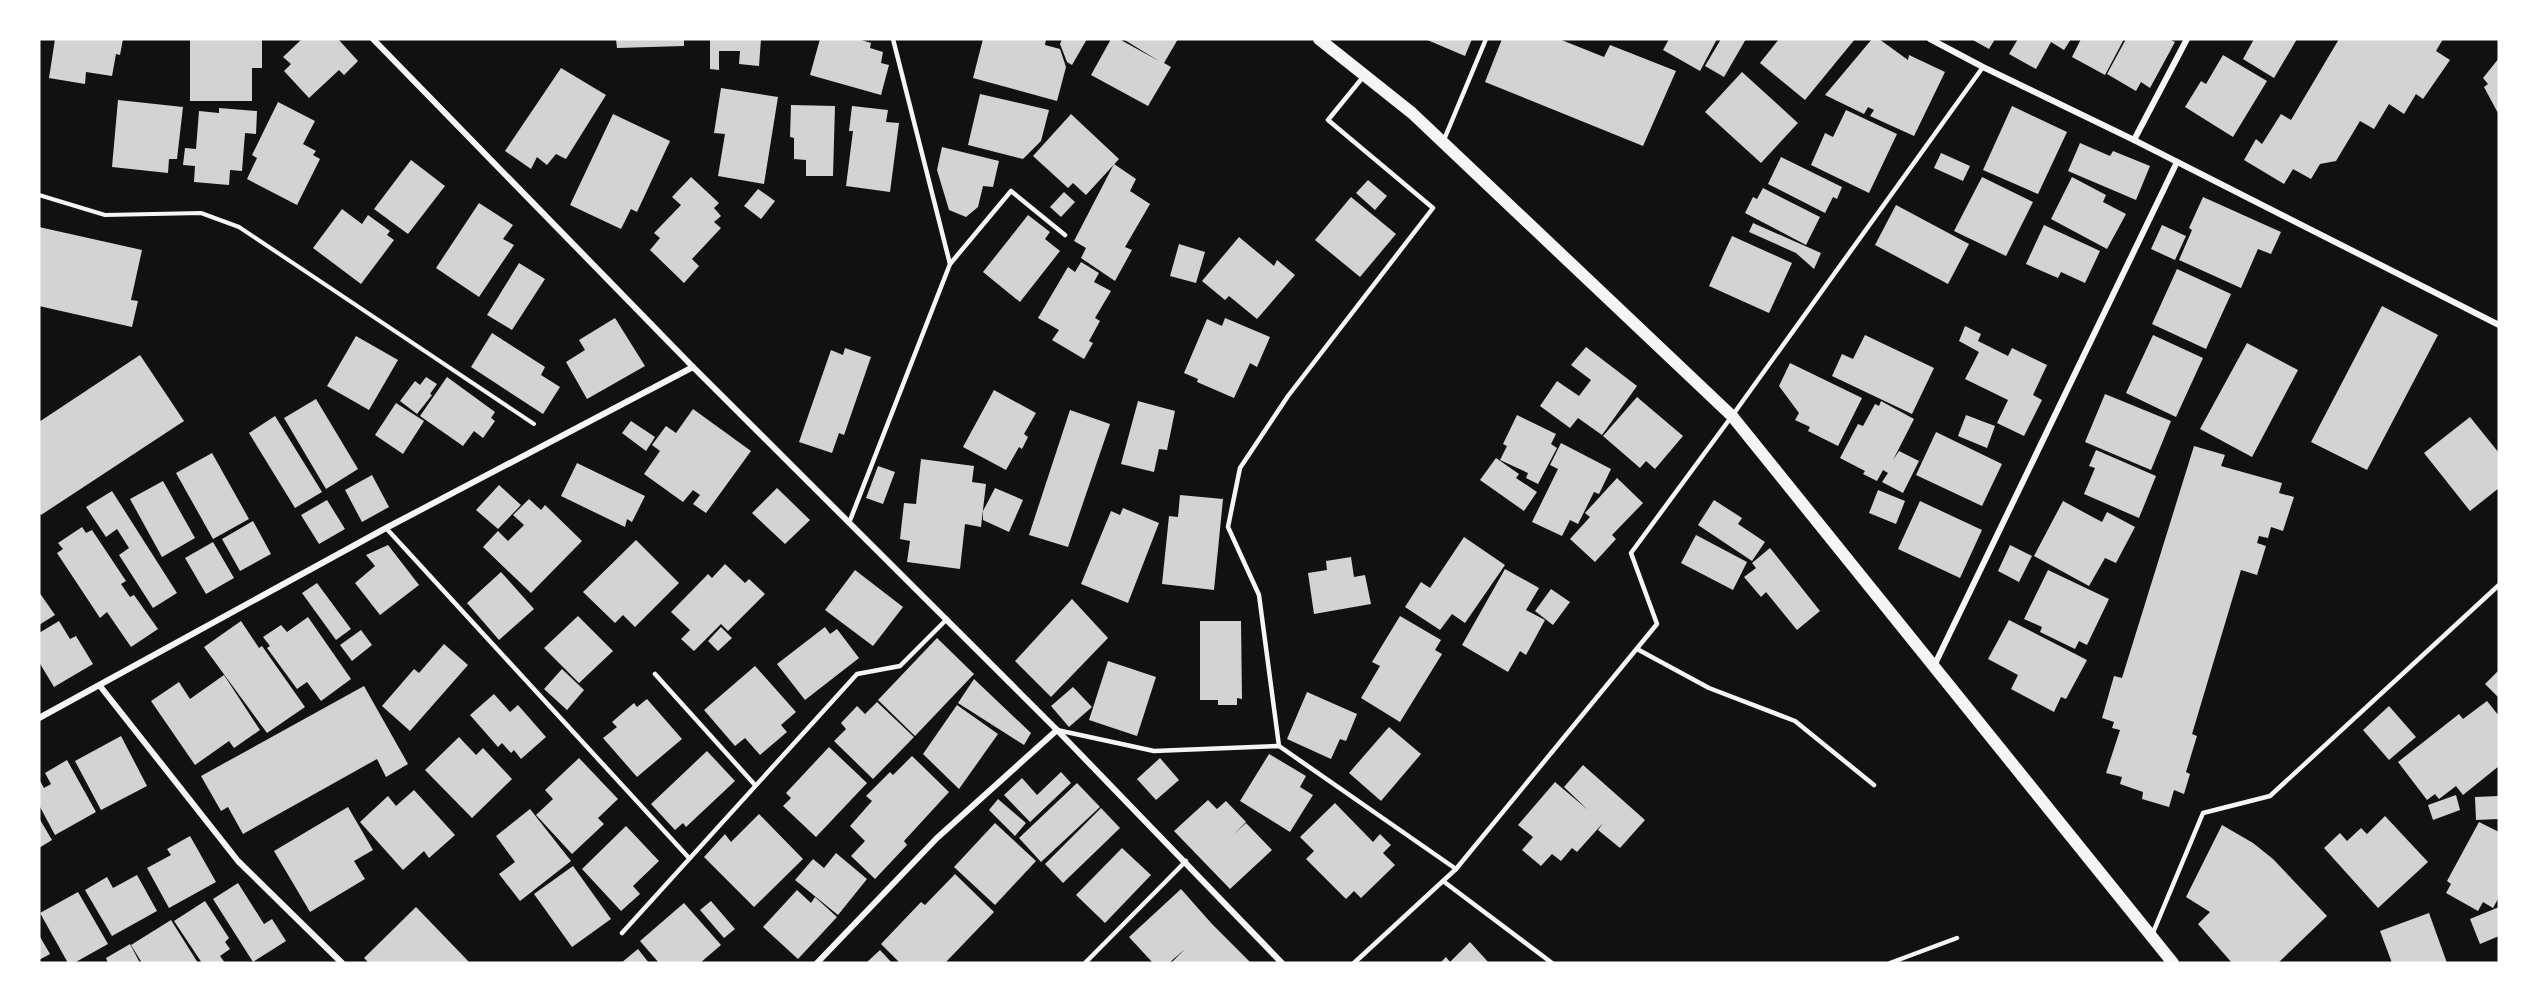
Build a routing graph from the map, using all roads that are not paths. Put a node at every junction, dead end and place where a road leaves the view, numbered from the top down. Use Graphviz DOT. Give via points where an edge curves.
graph roads {
  1 [pos="373,39"];
  2 [pos="894,39"];
  3 [pos="1319,39"];
  4 [pos="1486,39"];
  5 [pos="1930,39"];
  6 [pos="2187,39"];
  7 [pos="1983,68"];
  8 [pos="1364,75"];
  9 [pos="2134,140"];
  10 [pos="1443,142"];
  11 [pos="2177,162"];
  12 [pos="1065,235"];
  13 [pos="950,264"];
  14 [pos="2499,325"];
  15 [pos="693,367"];
  16 [pos="1732,416"];
  17 [pos="849,523"];
  18 [pos="386,528"];
  19 [pos="2499,585"];
  20 [pos="947,619"];
  21 [pos="1637,649"];
  22 [pos="1934,666"];
  23 [pos="655,674"];
  24 [pos="100,686"];
  25 [pos="39,718"];
  26 [pos="1057,730"];
  27 [pos="1280,746"];
  28 [pos="755,785"];
  29 [pos="1874,785"];
  30 [pos="689,858"];
  31 [pos="1186,861"];
  32 [pos="1456,869"];
  33 [pos="1443,881"];
  34 [pos="622,933"];
  35 [pos="2152,936"];
  36 [pos="1957,938"];
  37 [pos="342,963"];
  38 [pos="817,963"];
  39 [pos="1085,963"];
  40 [pos="1282,963"];
  41 [pos="1353,963"];
  42 [pos="1552,963"];
  43 [pos="1890,963"];
  44 [pos="2173,963"];
  1 -- 15 [label="street"];
  2 -- 13 [label="lane"];
  3 -- 8 [label="main road"];
  4 -- 10 [label="lane"];
  5 -- 7 [label="street"];
  6 -- 9 [label="street"];
  7 -- 9 [label="street"];
  7 -- 16 [label="lane"];
  8 -- 10 [label="main road"];
  8 -- 27 [label="lane" via="1328,120 1433,208 1288,396 1240,468 1228,527 1259,595"];
  9 -- 11 [label="street"];
  10 -- 16 [label="main road"];
  11 -- 14 [label="street"];
  11 -- 22 [label="street"];
  12 -- 13 [label="lane" via="1011,191"];
  13 -- 17 [label="lane"];
  15 -- 17 [label="street"];
  15 -- 18 [label="street"];
  16 -- 21 [label="lane" via="1631,552 1657,624"];
  16 -- 22 [label="main road"];
  17 -- 20 [label="street"];
  18 -- 24 [label="street"];
  18 -- 30 [label="lane"];
  19 -- 35 [label="lane" via="2270,796 2203,813"];
  20 -- 26 [label="street"];
  20 -- 28 [label="lane" via="900,666 856,674"];
  21 -- 29 [label="lane" via="1709,688 1795,721"];
  21 -- 32 [label="lane"];
  22 -- 35 [label="main road"];
  23 -- 28 [label="lane"];
  24 -- 25 [label="street"];
  24 -- 37 [label="street" via="238,861"];
  26 -- 27 [label="lane" via="1154,751"];
  26 -- 31 [label="street"];
  26 -- 38 [label="street" via="937,838"];
  27 -- 32 [label="lane"];
  28 -- 30 [label="lane"];
  30 -- 34 [label="lane"];
  31 -- 39 [label="lane"];
  31 -- 40 [label="street"];
  32 -- 33 [label="lane"];
  33 -- 41 [label="lane"];
  33 -- 42 [label="lane"];
  35 -- 44 [label="main road"];
  36 -- 43 [label="lane"];
}
